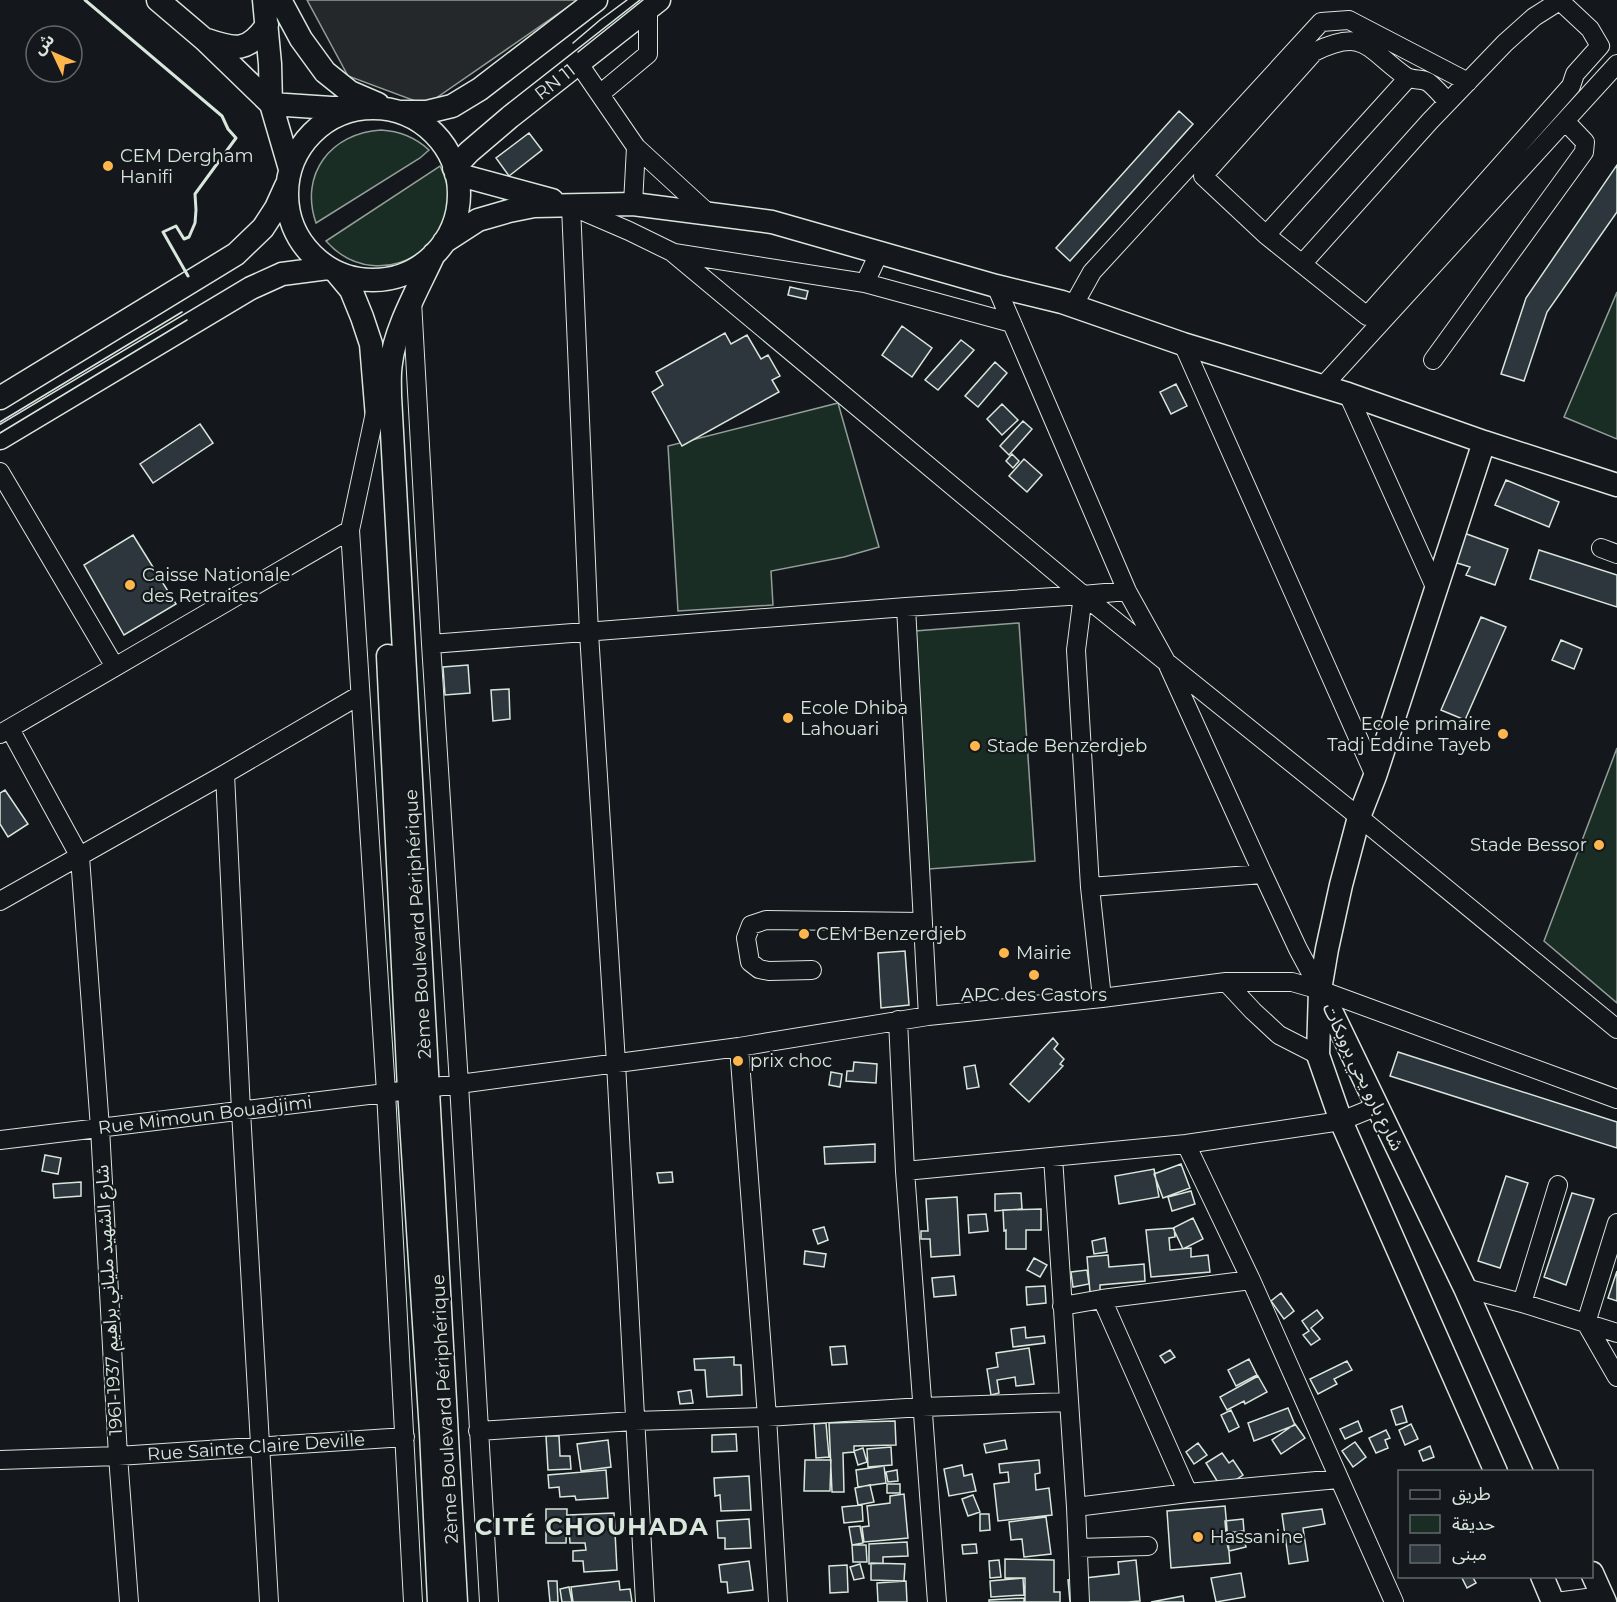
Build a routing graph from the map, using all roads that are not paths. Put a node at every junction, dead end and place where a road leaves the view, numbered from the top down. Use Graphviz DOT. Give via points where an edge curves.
graph roads {
  1 [pos="158,0"];
  2 [pos="264,0"];
  3 [pos="280,0"];
  4 [pos="596,0"];
  5 [pos="1560,1"];
  6 [pos="654,5"];
  7 [pos="267,25"];
  8 [pos="205,40"];
  9 [pos="579,64"];
  10 [pos="1617,64"];
  11 [pos="1408,78"];
  12 [pos="1468,82"];
  13 [pos="600,93"];
  14 [pos="1448,102"];
  15 [pos="271,104"];
  16 [pos="386,109"];
  17 [pos="1565,121"];
  18 [pos="636,147"];
  19 [pos="455,171"];
  20 [pos="288,177"];
  21 [pos="633,204"];
  22 [pos="571,206"];
  23 [pos="711,215"];
  24 [pos="1266,235"];
  25 [pos="439,248"];
  26 [pos="672,252"];
  27 [pos="879,253"];
  28 [pos="1302,264"];
  29 [pos="332,270"];
  30 [pos="865,283"];
  31 [pos="996,286"];
  32 [pos="412,300"];
  33 [pos="1073,306"];
  34 [pos="1012,323"];
  35 [pos="1183,344"];
  36 [pos="1432,360"];
  37 [pos="1323,386"];
  38 [pos="1347,394"];
  39 [pos="0,398"];
  40 [pos="376,408"];
  41 [pos="0,438"];
  42 [pos="1484,442"];
  43 [pos="0,472"];
  44 [pos="1617,485"];
  45 [pos="350,530"];
  46 [pos="1436,589"];
  47 [pos="1127,591"];
  48 [pos="1083,595"];
  49 [pos="906,607"];
  50 [pos="589,633"];
  51 [pos="431,644"];
  52 [pos="1167,663"];
  53 [pos="116,667"];
  54 [pos="360,695"];
  55 [pos="5,731"];
  56 [pos="225,774"];
  57 [pos="1375,776"];
  58 [pos="1359,817"];
  59 [pos="80,856"];
  60 [pos="1263,874"];
  61 [pos="1090,888"];
  62 [pos="0,901"];
  63 [pos="922,922"];
  64 [pos="812,970"];
  65 [pos="1226,982"];
  66 [pos="1320,990"];
  67 [pos="1102,998"];
  68 [pos="928,1016"];
  69 [pos="898,1020"];
  70 [pos="1617,1029"];
  71 [pos="739,1047"];
  72 [pos="1318,1055"];
  73 [pos="616,1063"];
  74 [pos="459,1084"];
  75 [pos="418,1088"];
  76 [pos="386,1092"];
  77 [pos="1617,1099"];
  78 [pos="1378,1106"];
  79 [pos="241,1110"];
  80 [pos="1341,1121"];
  81 [pos="100,1128"];
  82 [pos="0,1140"];
  83 [pos="1186,1144"];
  84 [pos="1053,1157"];
  85 [pos="905,1171"];
  86 [pos="1558,1185"];
  87 [pos="1617,1223"];
  88 [pos="1251,1280"];
  89 [pos="1465,1288"];
  90 [pos="1102,1299"];
  91 [pos="1522,1303"];
  92 [pos="1062,1306"];
  93 [pos="1586,1323"];
  94 [pos="1617,1334"];
  95 [pos="1617,1377"];
  96 [pos="1068,1402"];
  97 [pos="922,1407"];
  98 [pos="767,1417"];
  99 [pos="634,1421"];
  100 [pos="478,1431"];
  101 [pos="405,1437"];
  102 [pos="260,1447"];
  103 [pos="118,1455"];
  104 [pos="0,1460"];
  105 [pos="1495,1470"];
  106 [pos="1546,1470"];
  107 [pos="1338,1479"];
  108 [pos="1188,1493"];
  109 [pos="1077,1507"];
  110 [pos="1148,1546"];
  111 [pos="1078,1548"];
  112 [pos="1593,1575"];
  113 [pos="1543,1578"];
  114 [pos="1603,1599"];
  115 [pos="129,1602"];
  116 [pos="269,1602"];
  117 [pos="413,1602"];
  118 [pos="439,1602"];
  119 [pos="456,1602"];
  120 [pos="489,1602"];
  121 [pos="645,1602"];
  122 [pos="778,1602"];
  123 [pos="937,1602"];
  124 [pos="1080,1602"];
  125 [pos="1394,1602"];
  126 [pos="1555,1602"];
  1 -- 8 [label="main road"];
  2 -- 7 [label="main road"];
  3 -- 16 [label="main road" via="325,72 350,92"];
  4 -- 16 [label="main road" via="452,106 427,112"];
  5 -- 12 [label="street" via="1534,17"];
  5 -- 28 [label="street" via="1590,29 1600,46 1575,74 1571,86 1367,316"];
  6 -- 9 [label="main road, RN 11"];
  6 -- 13 [label="street" via="648,54"];
  7 -- 8 [label="main road" via="244,46 229,48"];
  7 -- 15 [label="main road"];
  8 -- 15 [label="main road"];
  9 -- 13 [label="street"];
  9 -- 19 [label="main road, RN 11" via="490,133"];
  10 -- 17 [label="street"];
  11 -- 14 [label="street" via="1428,82"];
  11 -- 24 [label="street"];
  11 -- 24 [label="street" via="1368,45 1357,41 1329,44 1314,52 1203,176"];
  12 -- 14 [label="street"];
  12 -- 33 [label="street" via="1349,20 1321,21 1092,272"];
  13 -- 18 [label="street"];
  14 -- 28 [label="street"];
  15 -- 16 [label="main road"];
  15 -- 20 [label="main road"];
  16 -- 19 [label="main road" via="416,119 441,139"];
  16 -- 20 [label="main road" via="344,112 320,126 302,145"];
  17 -- 36 [label="street" via="1586,142 1584,152"];
  17 -- 37 [label="street"];
  18 -- 21 [label="street"];
  18 -- 23 [label="street"];
  19 -- 22 [label="main road"];
  19 -- 25 [label="main road" via="459,198 456,214"];
  20 -- 29 [label="main road" via="289,217 295,232 315,258"];
  20 -- 39 [label="main road" via="263,228 236,254"];
  21 -- 22 [label="main road"];
  21 -- 23 [label="main road"];
  22 -- 25 [label="main road" via="509,210 478,220"];
  22 -- 26 [label="street"];
  22 -- 50 [label="street"];
  23 -- 27 [label="main road" via="772,222"];
  24 -- 28 [label="street"];
  25 -- 29 [label="main road" via="412,270 387,279 361,279"];
  25 -- 32 [label="main road, 2ème Boulevard Périphérique"];
  26 -- 30 [label="street"];
  26 -- 48 [label="street"];
  27 -- 30 [label="street"];
  27 -- 31 [label="main road"];
  29 -- 40 [label="main road, 2ème Boulevard Périphérique" via="351,290 363,317 371,344"];
  29 -- 41 [label="main road" via="282,274 251,288"];
  30 -- 34 [label="street"];
  31 -- 33 [label="main road"];
  31 -- 34 [label="street"];
  32 -- 51 [label="street"];
  32 -- 75 [label="main road, 2ème Boulevard Périphérique" via="391,363 390,396"];
  33 -- 35 [label="main road"];
  34 -- 47 [label="street"];
  35 -- 37 [label="main road"];
  35 -- 57 [label="street"];
  37 -- 38 [label="main road"];
  38 -- 42 [label="main road"];
  38 -- 46 [label="street"];
  40 -- 45 [label="street"];
  40 -- 75 [label="main road, 2ème Boulevard Périphérique"];
  42 -- 44 [label="main road"];
  42 -- 46 [label="main road"];
  43 -- 53 [label="street"];
  45 -- 53 [label="street"];
  45 -- 54 [label="street"];
  46 -- 57 [label="main road"];
  47 -- 48 [label="street"];
  47 -- 52 [label="street"];
  48 -- 49 [label="street"];
  48 -- 52 [label="street"];
  48 -- 61 [label="street" via="1076,650"];
  49 -- 50 [label="street"];
  49 -- 63 [label="street"];
  50 -- 51 [label="street"];
  50 -- 73 [label="street"];
  51 -- 74 [label="street"];
  52 -- 58 [label="street"];
  52 -- 60 [label="street"];
  53 -- 55 [label="street"];
  54 -- 56 [label="street"];
  54 -- 76 [label="street"];
  55 -- 59 [label="street, شارع الشهيد ملياني براهيم 1937-1961"];
  56 -- 59 [label="street"];
  56 -- 79 [label="street"];
  57 -- 58 [label="main road"];
  58 -- 66 [label="main road"];
  58 -- 70 [label="street"];
  59 -- 62 [label="street"];
  59 -- 81 [label="street, شارع الشهيد ملياني براهيم 1937-1961"];
  60 -- 61 [label="street"];
  60 -- 66 [label="street"];
  61 -- 67 [label="street"];
  63 -- 64 [label="street" via="766,920 751,926 746,938 750,962 759,969"];
  63 -- 68 [label="street"];
  65 -- 66 [label="street, Rue Mimoun Bouadjimi" via="1293,982"];
  65 -- 67 [label="street, Rue Mimoun Bouadjimi"];
  65 -- 72 [label="street" via="1279,1035"];
  66 -- 72 [label="main road, شارع بارو يحي برويكات"];
  66 -- 77 [label="street, Rue Mimoun Bouadjimi"];
  66 -- 78 [label="main road, شارع بارو يحي برويكات"];
  67 -- 68 [label="street, Rue Mimoun Bouadjimi"];
  68 -- 69 [label="street, Rue Mimoun Bouadjimi"];
  69 -- 71 [label="street, Rue Mimoun Bouadjimi"];
  69 -- 85 [label="street"];
  71 -- 73 [label="street, Rue Mimoun Bouadjimi"];
  71 -- 98 [label="street"];
  72 -- 80 [label="main road, شارع بارو يحي برويكات"];
  73 -- 74 [label="street, Rue Mimoun Bouadjimi"];
  73 -- 99 [label="street"];
  74 -- 75 [label="street, Rue Mimoun Bouadjimi"];
  74 -- 100 [label="street"];
  75 -- 76 [label="street, Rue Mimoun Bouadjimi"];
  75 -- 118 [label="main road, 2ème Boulevard Périphérique"];
  75 -- 119 [label="main road, 2ème Boulevard Périphérique"];
  76 -- 79 [label="street, Rue Mimoun Bouadjimi"];
  76 -- 101 [label="street"];
  78 -- 80 [label="street"];
  78 -- 89 [label="main road, شارع بارو يحي برويكات"];
  79 -- 81 [label="street, Rue Mimoun Bouadjimi"];
  79 -- 102 [label="street"];
  80 -- 83 [label="street"];
  80 -- 105 [label="main road, شارع بارو يحي برويكات"];
  81 -- 82 [label="street, Rue Mimoun Bouadjimi"];
  81 -- 103 [label="street, شارع الشهيد ملياني براهيم 1937-1961"];
  83 -- 84 [label="street"];
  83 -- 88 [label="street"];
  84 -- 85 [label="street"];
  84 -- 92 [label="street"];
  85 -- 97 [label="street"];
  86 -- 91 [label="street"];
  87 -- 93 [label="street"];
  88 -- 90 [label="street"];
  88 -- 107 [label="street"];
  89 -- 91 [label="street"];
  89 -- 106 [label="main road, شارع بارو يحي برويكات"];
  90 -- 92 [label="street"];
  90 -- 108 [label="street"];
  91 -- 93 [label="street"];
  92 -- 96 [label="street"];
  93 -- 94 [label="street"];
  93 -- 95 [label="street"];
  96 -- 97 [label="street"];
  96 -- 109 [label="street"];
  97 -- 98 [label="street"];
  97 -- 123 [label="street"];
  98 -- 99 [label="street"];
  98 -- 122 [label="street"];
  99 -- 100 [label="street"];
  99 -- 121 [label="street"];
  100 -- 120 [label="street"];
  101 -- 102 [label="street, Rue Sainte Claire Deville"];
  101 -- 117 [label="street"];
  102 -- 103 [label="street, Rue Sainte Claire Deville"];
  102 -- 116 [label="street"];
  103 -- 104 [label="street, Rue Sainte Claire Deville"];
  103 -- 115 [label="street, شارع الشهيد ملياني براهيم 1937-1961"];
  107 -- 108 [label="street"];
  107 -- 125 [label="street"];
  108 -- 109 [label="street"];
  109 -- 111 [label="street"];
  110 -- 111 [label="street"];
  111 -- 124 [label="street"];
  112 -- 114 [label="main road"];
  113 -- 126 [label="main road"];
  114 -- 126 [label="street"];
}
